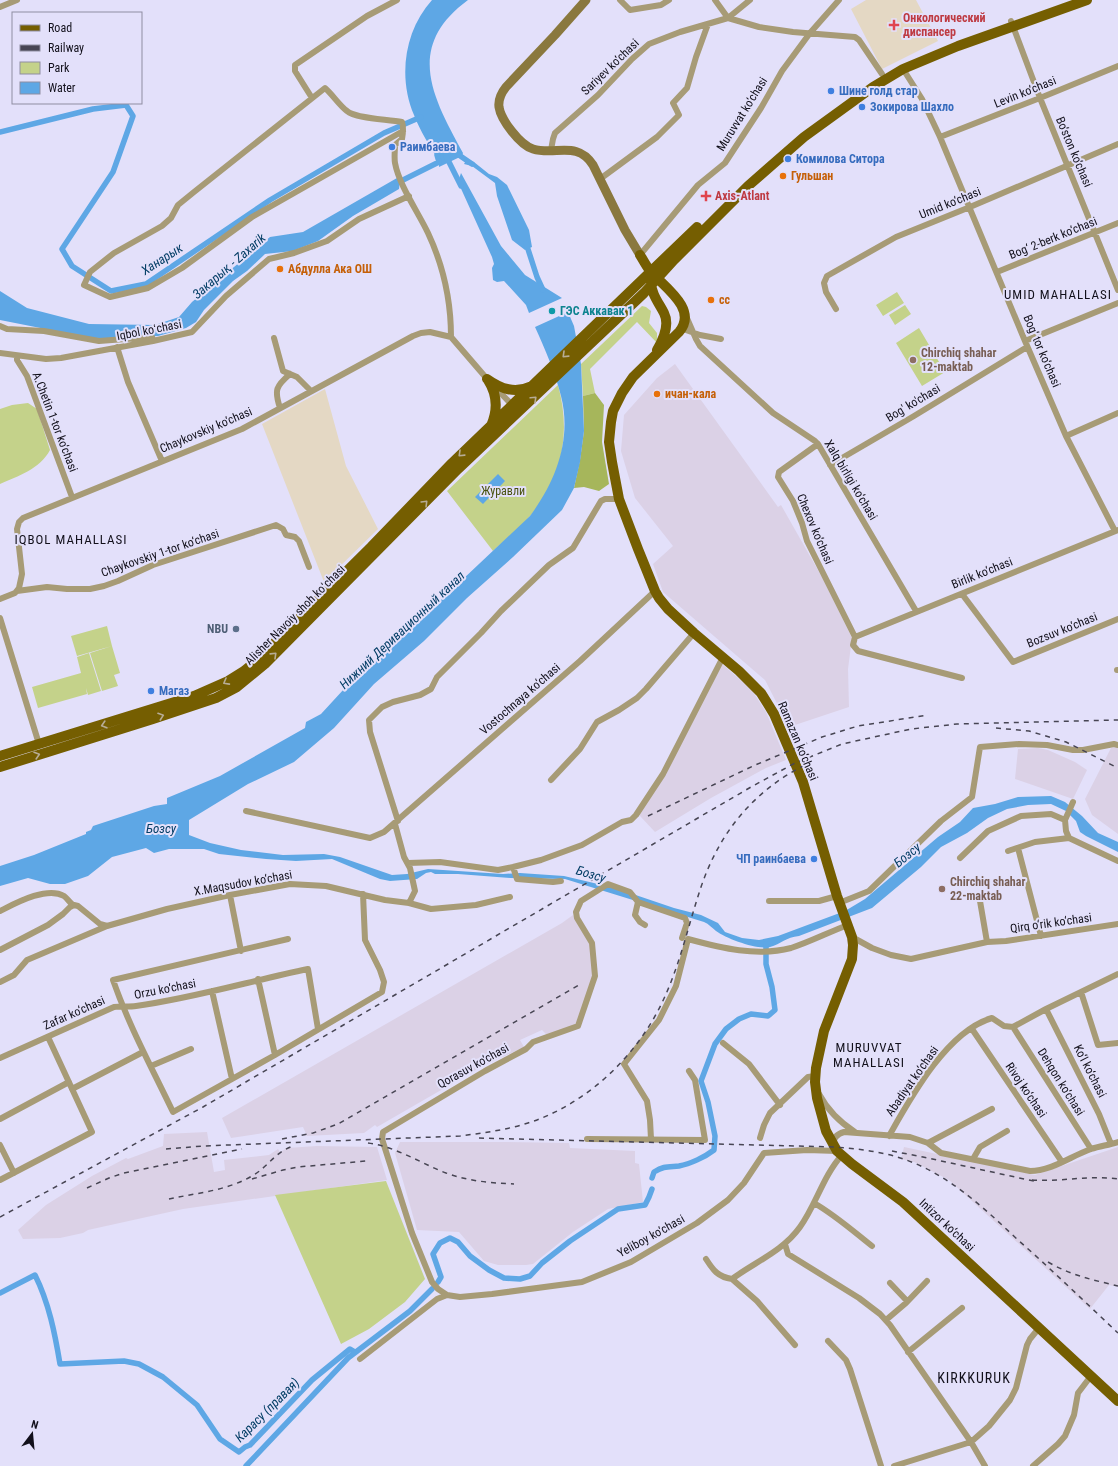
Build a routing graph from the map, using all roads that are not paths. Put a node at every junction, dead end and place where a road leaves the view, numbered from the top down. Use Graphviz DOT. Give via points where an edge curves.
graph roads {
  1 [pos="17,0"];
  2 [pos="397,0"];
  3 [pos="586,0"];
  4 [pos="620,0"];
  5 [pos="669,0"];
  6 [pos="715,0"];
  7 [pos="750,0"];
  8 [pos="839,0"];
  9 [pos="1068,0"];
  10 [pos="1087,0"];
  11 [pos="0,8"];
  12 [pos="728,18"];
  13 [pos="708,24"];
  14 [pos="1012,24"];
  15 [pos="810,33"];
  16 [pos="1118,66"];
  17 [pos="903,69"];
  18 [pos="882,74"];
  19 [pos="312,98"];
  20 [pos="1040,98"];
  21 [pos="403,127"];
  22 [pos="940,137"];
  23 [pos="1118,144"];
  24 [pos="551,150"];
  25 [pos="1067,164"];
  26 [pos="600,179"];
  27 [pos="409,196"];
  28 [pos="970,208"];
  29 [pos="1118,223"];
  30 [pos="1096,233"];
  31 [pos="640,255"];
  32 [pos="671,258"];
  33 [pos="997,272"];
  34 [pos="648,283"];
  35 [pos="1118,290"];
  36 [pos="671,291"];
  37 [pos="1118,303"];
  38 [pos="629,308"];
  39 [pos="661,308"];
  40 [pos="836,310"];
  41 [pos="685,313"];
  42 [pos="0,326"];
  43 [pos="682,329"];
  44 [pos="693,332"];
  45 [pos="592,336"];
  46 [pos="451,337"];
  47 [pos="274,338"];
  48 [pos="153,341"];
  49 [pos="1026,344"];
  50 [pos="700,346"];
  51 [pos="117,348"];
  52 [pos="0,353"];
  53 [pos="17,356"];
  54 [pos="649,361"];
  55 [pos="290,374"];
  56 [pos="487,379"];
  57 [pos="543,381"];
  58 [pos="312,390"];
  59 [pos="280,408"];
  60 [pos="516,409"];
  61 [pos="1118,413"];
  62 [pos="490,427"];
  63 [pos="1066,436"];
  64 [pos="818,444"];
  65 [pos="162,460"];
  66 [pos="830,465"];
  67 [pos="72,497"];
  68 [pos="619,499"];
  69 [pos="1116,530"];
  70 [pos="309,567"];
  71 [pos="17,591"];
  72 [pos="655,591"];
  73 [pos="962,594"];
  74 [pos="0,599"];
  75 [pos="916,611"];
  76 [pos="0,618"];
  77 [pos="1118,619"];
  78 [pos="694,633"];
  79 [pos="855,637"];
  80 [pos="3,639"];
  81 [pos="723,657"];
  82 [pos="962,678"];
  83 [pos="39,744"];
  84 [pos="1118,745"];
  85 [pos="0,756"];
  86 [pos="0,767"];
  87 [pos="551,780"];
  88 [pos="1073,802"];
  89 [pos="246,811"];
  90 [pos="1065,820"];
  91 [pos="397,823"];
  92 [pos="1069,838"];
  93 [pos="1018,848"];
  94 [pos="1008,851"];
  95 [pos="960,858"];
  96 [pos="1118,861"];
  97 [pos="409,866"];
  98 [pos="513,867"];
  99 [pos="561,882"];
  100 [pos="230,894"];
  101 [pos="363,894"];
  102 [pos="510,897"];
  103 [pos="838,899"];
  104 [pos="769,901"];
  105 [pos="980,901"];
  106 [pos="638,902"];
  107 [pos="409,903"];
  108 [pos="73,905"];
  109 [pos="0,911"];
  110 [pos="1118,924"];
  111 [pos="645,925"];
  112 [pos="848,925"];
  113 [pos="107,926"];
  114 [pos="1041,936"];
  115 [pos="852,937"];
  116 [pos="682,938"];
  117 [pos="288,940"];
  118 [pos="987,942"];
  119 [pos="0,950"];
  120 [pos="241,951"];
  121 [pos="1118,974"];
  122 [pos="258,979"];
  123 [pos="0,982"];
  124 [pos="212,991"];
  125 [pos="1081,992"];
  126 [pos="122,1006"];
  127 [pos="1046,1009"];
  128 [pos="1013,1027"];
  129 [pos="318,1029"];
  130 [pos="972,1029"];
  131 [pos="48,1037"];
  132 [pos="723,1043"];
  133 [pos="1118,1043"];
  134 [pos="191,1049"];
  135 [pos="143,1052"];
  136 [pos="275,1055"];
  137 [pos="0,1058"];
  138 [pos="151,1066"];
  139 [pos="689,1071"];
  140 [pos="232,1079"];
  141 [pos="815,1079"];
  142 [pos="69,1082"];
  143 [pos="72,1089"];
  144 [pos="780,1105"];
  145 [pos="992,1109"];
  146 [pos="0,1119"];
  147 [pos="1007,1131"];
  148 [pos="858,1133"];
  149 [pos="888,1136"];
  150 [pos="587,1138"];
  151 [pos="760,1138"];
  152 [pos="651,1139"];
  153 [pos="1118,1142"];
  154 [pos="928,1143"];
  155 [pos="1111,1144"];
  156 [pos="0,1145"];
  157 [pos="1091,1149"];
  158 [pos="837,1151"];
  159 [pos="973,1159"];
  160 [pos="1062,1162"];
  161 [pos="14,1173"];
  162 [pos="0,1180"];
  163 [pos="814,1203"];
  164 [pos="785,1244"];
  165 [pos="872,1246"];
  166 [pos="706,1259"];
  167 [pos="732,1279"];
  168 [pos="927,1281"];
  169 [pos="890,1283"];
  170 [pos="438,1289"];
  171 [pos="447,1295"];
  172 [pos="907,1301"];
  173 [pos="962,1308"];
  174 [pos="886,1320"];
  175 [pos="1039,1328"];
  176 [pos="828,1341"];
  177 [pos="795,1345"];
  178 [pos="908,1352"];
  179 [pos="360,1359"];
  180 [pos="1091,1376"];
  181 [pos="1118,1401"];
  182 [pos="970,1442"];
  183 [pos="881,1466"];
  184 [pos="894,1466"];
  185 [pos="985,1466"];
  186 [pos="1033,1466"];
  1 -- 11 [label="street"];
  2 -- 19 [label="street" via="367,16 295,66 295,71"];
  3 -- 24 [label="main road" via="510,83 500,99 502,115 519,140 534,149"];
  4 -- 5 [label="street" via="630,10 661,5"];
  6 -- 12 [label="street"];
  7 -- 12 [label="street, Sariyev ko‘chasi"];
  8 -- 15 [label="street, Muruvvat ko‘chasi"];
  9 -- 14 [label="main road"];
  10 -- 14 [label="main road"];
  12 -- 13 [label="street, Sariyev ko‘chasi"];
  12 -- 15 [label="street" via="759,27"];
  13 -- 24 [label="street, Sariyev ko‘chasi" via="649,44 555,133"];
  13 -- 26 [label="street" via="687,88 673,103 679,115 657,136"];
  14 -- 17 [label="main road"];
  14 -- 18 [label="main road" via="941,47"];
  14 -- 20 [label="street, Bo‘ston ko‘chasi"];
  15 -- 18 [label="street" via="855,37"];
  15 -- 31 [label="street, Muruvvat ko‘chasi" via="782,71 725,163 694,190"];
  16 -- 20 [label="street, Levin ko‘chasi"];
  17 -- 22 [label="street, Bog‘ tor ko‘chasi" via="922,99"];
  17 -- 32 [label="main road" via="831,116 791,148"];
  18 -- 32 [label="main road" via="828,111 743,181"];
  19 -- 21 [label="street" via="325,88 348,112 372,119 393,120"];
  19 -- 21 [label="street" via="178,205 171,218 162,226 114,253 90,272 84,285 110,296 148,288 182,268 252,217"];
  20 -- 22 [label="street, Levin ko‘chasi"];
  20 -- 25 [label="street, Bo‘ston ko‘chasi"];
  21 -- 27 [label="street" via="402,139 395,145 395,163"];
  22 -- 28 [label="street, Bog‘ tor ko‘chasi"];
  23 -- 25 [label="street, Umid ko‘chasi"];
  24 -- 26 [label="main road" via="582,153 591,161"];
  25 -- 28 [label="street, Umid ko‘chasi"];
  25 -- 30 [label="street, Bo‘ston ko‘chasi"];
  26 -- 31 [label="main road"];
  27 -- 46 [label="street" via="438,256 451,313"];
  27 -- 48 [label="street, Iqbol koʻchasi" via="359,219 327,241 269,259 226,296 192,332"];
  28 -- 33 [label="street, Bog‘ tor ko‘chasi"];
  28 -- 40 [label="street, Umid ko‘chasi" via="896,237 827,276 825,288"];
  29 -- 30 [label="street, Bog‘ 2-berk ko‘chasi"];
  30 -- 33 [label="street, Bog‘ 2-berk ko‘chasi"];
  30 -- 35 [label="street, Bo‘ston ko‘chasi"];
  31 -- 32 [label="main road" via="653,261"];
  31 -- 34 [label="main road"];
  31 -- 34 [label="main road" via="642,271"];
  32 -- 34 [label="main road"];
  32 -- 36 [label="main road" via="668,275"];
  33 -- 49 [label="street, Bog‘ tor ko‘chasi"];
  34 -- 36 [label="main road"];
  34 -- 38 [label="main road"];
  34 -- 39 [label="main road"];
  34 -- 45 [label="main road"];
  36 -- 39 [label="main road" via="663,287 656,292"];
  36 -- 41 [label="main road"];
  37 -- 49 [label="street, Bog' ko'chasi"];
  38 -- 39 [label="main road" via="646,302"];
  38 -- 45 [label="main road"];
  39 -- 43 [label="main road" via="673,323"];
  39 -- 54 [label="main road" via="666,323 664,336"];
  41 -- 43 [label="main road"];
  41 -- 44 [label="street, Xalq birligi ko‘chasi"];
  42 -- 48 [label="street" via="99,341 152,338"];
  43 -- 44 [label="street"];
  43 -- 54 [label="main road, Ramazan ko‘chasi"];
  44 -- 50 [label="street, Xalq birligi ko‘chasi"];
  44 -- 50 [label="street" via="720,339 703,339"];
  45 -- 57 [label="main road, Alisher Navoiy shoh koʻchasi"];
  46 -- 56 [label="street"];
  46 -- 58 [label="street, Chaykovskiy ko‘chasi" via="430,332 413,336"];
  47 -- 55 [label="street" via="282,367"];
  48 -- 51 [label="street, Iqbol koʻchasi"];
  49 -- 63 [label="street, Bog‘ tor ko‘chasi"];
  49 -- 66 [label="street, Bog' ko'chasi" via="914,416"];
  50 -- 64 [label="street, Xalq birligi ko‘chasi" via="773,413"];
  51 -- 53 [label="street, Iqbol koʻchasi" via="61,358"];
  51 -- 65 [label="street" via="128,382"];
  52 -- 53 [label="street, Iqbol koʻchasi"];
  53 -- 67 [label="street, A.Chetin 1-tor ko‘chasi" via="27,376"];
  54 -- 68 [label="main road, Ramazan ko‘chasi" via="624,388 611,422 610,447"];
  55 -- 58 [label="street"];
  55 -- 59 [label="street" via="278,385 276,391"];
  56 -- 57 [label="main road" via="501,388 513,391"];
  56 -- 60 [label="street"];
  56 -- 62 [label="main road" via="495,401 494,418"];
  57 -- 60 [label="main road, Alisher Navoiy shoh koʻchasi"];
  58 -- 59 [label="street, Chaykovskiy ko‘chasi"];
  59 -- 65 [label="street, Chaykovskiy ko‘chasi" via="242,428"];
  60 -- 62 [label="main road, Alisher Navoiy shoh koʻchasi"];
  86 -- 60 [label="main road, Alisher Navoiy shoh koʻchasi, one-way" via="216,698 237,687 271,658"];
  61 -- 63 [label="street"];
  62 -- 83 [label="main road, Alisher Navoiy shoh koʻchasi, one-way" via="288,630 244,670 220,685 194,696"];
  63 -- 69 [label="street, Bog‘ tor ko‘chasi"];
  64 -- 66 [label="street, Xalq birligi ko‘chasi"];
  64 -- 79 [label="street, Chexov ko‘chasi" via="779,472 778,477 793,501 806,541"];
  65 -- 67 [label="street, Chaykovskiy ko‘chasi"];
  66 -- 75 [label="street, Xalq birligi ko‘chasi"];
  67 -- 71 [label="street, Chaykovskiy ko‘chasi" via="19,522 17,531 22,574"];
  68 -- 72 [label="main road, Ramazan ko‘chasi"];
  68 -- 91 [label="street" via="601,501 572,548 549,565 501,611 437,677 431,689 380,708 369,720"];
  69 -- 73 [label="street, Birlik ko‘chasi"];
  70 -- 71 [label="street, Chaykovskiy 1-tor ko‘chasi" via="299,541 286,535 283,529 276,525 153,565 104,586 90,589 47,587"];
  71 -- 74 [label="street"];
  72 -- 78 [label="main road, Ramazan ko‘chasi" via="663,604"];
  72 -- 91 [label="street, Vostochnaya ko‘chasi"];
  73 -- 75 [label="street, Birlik ko‘chasi"];
  73 -- 77 [label="street, Bozsuv ko‘chasi" via="1013,662"];
  75 -- 79 [label="street, Birlik ko‘chasi"];
  76 -- 80 [label="street"];
  78 -- 81 [label="main road, Ramazan ko‘chasi"];
  78 -- 87 [label="street" via="637,698 597,722 580,749"];
  79 -- 82 [label="street, Chexov ko‘chasi" via="853,645 858,651"];
  80 -- 83 [label="street"];
  81 -- 98 [label="street" via="663,774 636,815 582,845"];
  81 -- 103 [label="main road, Ramazan ko‘chasi" via="756,687 774,714 803,782"];
  83 -- 85 [label="main road, Alisher Navoiy shoh koʻchasi"];
  84 -- 103 [label="street" via="1083,750 1019,744 980,747 972,797 941,821 869,891"];
  88 -- 90 [label="street"];
  89 -- 91 [label="street, Vostochnaya ko‘chasi" via="370,838"];
  90 -- 92 [label="street"];
  90 -- 95 [label="street" via="1051,814 1021,816 988,831"];
  91 -- 97 [label="street" via="404,857"];
  92 -- 93 [label="street" via="1035,842"];
  92 -- 96 [label="street"];
  93 -- 94 [label="street"];
  93 -- 114 [label="street"];
  97 -- 98 [label="street" via="440,862 498,870"];
  97 -- 107 [label="street" via="415,891"];
  98 -- 99 [label="street" via="517,879"];
  100 -- 101 [label="street, X.Maqsudov ko‘chasi" via="290,884 326,886"];
  100 -- 113 [label="street, X.Maqsudov ko‘chasi"];
  100 -- 120 [label="street"];
  101 -- 107 [label="street, X.Maqsudov ko‘chasi"];
  101 -- 129 [label="street" via="365,940 384,982 382,992"];
  102 -- 107 [label="street, X.Maqsudov ko‘chasi" via="476,905 431,909"];
  103 -- 104 [label="street"];
  103 -- 112 [label="main road, Ramazan ko‘chasi"];
  105 -- 118 [label="street"];
  106 -- 111 [label="street" via="635,915"];
  106 -- 116 [label="street" via="685,918 687,923"];
  106 -- 170 [label="street, Qorasuv ko‘chasi" via="630,892 608,884 581,901 576,912 577,918 592,943 596,976 578,1026 533,1042 526,1049 383,1132 382,1139 412,1233 432,1282"];
  108 -- 109 [label="street" via="64,896 48,893 22,900"];
  108 -- 113 [label="street"];
  108 -- 119 [label="street" via="48,925"];
  110 -- 114 [label="street, Qirq o‘rik ko‘chasi"];
  112 -- 115 [label="main road, Ramazan ko‘chasi"];
  112 -- 152 [label="street" via="790,948 772,951 726,949 688,939 676,986 659,1020 624,1064 647,1101"];
  113 -- 123 [label="street, X.Maqsudov ko‘chasi" via="27,960 14,975"];
  114 -- 118 [label="street, Qirq o‘rik ko‘chasi"];
  115 -- 118 [label="street, Qirq o‘rik ko‘chasi" via="872,948 911,959"];
  115 -- 141 [label="main road, Ramazan ko‘chasi" via="852,959 824,1031"];
  117 -- 120 [label="street, Zafar ko‘chasi"];
  120 -- 126 [label="street, Zafar ko‘chasi" via="113,980"];
  121 -- 125 [label="street"];
  122 -- 124 [label="street, Orzu ko‘chasi"];
  122 -- 129 [label="street, Orzu ko‘chasi" via="308,969"];
  122 -- 136 [label="street"];
  124 -- 126 [label="street, Orzu ko‘chasi" via="134,1007"];
  124 -- 140 [label="street, Orzu ko‘chasi"];
  125 -- 127 [label="street"];
  125 -- 133 [label="street" via="1098,1044"];
  126 -- 131 [label="street, Zafar ko‘chasi" via="114,1007"];
  126 -- 135 [label="street, Orzu ko‘chasi"];
  127 -- 128 [label="street"];
  127 -- 155 [label="street, Ko‘l ko‘chasi" via="1099,1114"];
  128 -- 130 [label="street, Abadiyat ko‘chasi" via="1004,1026 992,1018"];
  128 -- 157 [label="street, Dehqon ko‘chasi"];
  129 -- 136 [label="street"];
  130 -- 149 [label="street, Abadiyat ko‘chasi" via="958,1038 940,1057"];
  130 -- 160 [label="street, Rivoj ko‘chasi"];
  131 -- 137 [label="street, Zafar ko‘chasi"];
  131 -- 142 [label="street"];
  132 -- 144 [label="street" via="749,1064"];
  134 -- 138 [label="street"];
  135 -- 138 [label="street, Orzu ko‘chasi"];
  135 -- 143 [label="street"];
  136 -- 140 [label="street"];
  138 -- 140 [label="street, Orzu ko‘chasi" via="173,1112"];
  139 -- 152 [label="street" via="695,1080 705,1140"];
  141 -- 144 [label="street" via="808,1077"];
  141 -- 148 [label="street" via="827,1107"];
  141 -- 158 [label="main road, Ramazan ko‘chasi" via="823,1123"];
  142 -- 143 [label="street"];
  142 -- 146 [label="street"];
  143 -- 161 [label="street" via="92,1132"];
  144 -- 151 [label="street" via="770,1113"];
  145 -- 154 [label="street"];
  147 -- 159 [label="street" via="980,1147"];
  148 -- 149 [label="street"];
  148 -- 158 [label="street" via="839,1134 834,1139"];
  149 -- 154 [label="street" via="910,1137"];
  150 -- 152 [label="street"];
  153 -- 155 [label="street"];
  154 -- 159 [label="street" via="941,1153"];
  155 -- 157 [label="street"];
  156 -- 161 [label="street"];
  157 -- 160 [label="street"];
  158 -- 163 [label="street" via="834,1164"];
  158 -- 171 [label="street, Yeliboy ko‘chasi" via="764,1152 744,1183 728,1200 697,1223 631,1262 582,1282 492,1294 460,1297"];
  158 -- 175 [label="main road, Intizor ko‘chasi" via="903,1202"];
  159 -- 160 [label="street" via="1030,1172"];
  161 -- 162 [label="street"];
  163 -- 164 [label="street" via="800,1227"];
  163 -- 165 [label="street" via="830,1212"];
  164 -- 167 [label="street"];
  164 -- 174 [label="street" via="788,1254 859,1298"];
  166 -- 167 [label="street" via="714,1272"];
  167 -- 177 [label="street" via="757,1301"];
  168 -- 172 [label="street"];
  169 -- 172 [label="street"];
  170 -- 171 [label="street, Yeliboy ko‘chasi"];
  171 -- 179 [label="street" via="437,1299"];
  172 -- 174 [label="street"];
  173 -- 178 [label="street"];
  174 -- 178 [label="street"];
  175 -- 180 [label="main road, Intizor ko‘chasi"];
  175 -- 182 [label="street" via="1027,1345 1016,1388 1010,1400 989,1426"];
  176 -- 183 [label="street" via="850,1368"];
  178 -- 182 [label="street"];
  180 -- 181 [label="main road, Intizor ko‘chasi"];
  180 -- 186 [label="street" via="1078,1393 1074,1415 1064,1436"];
  182 -- 184 [label="street"];
  182 -- 185 [label="street"];
}
